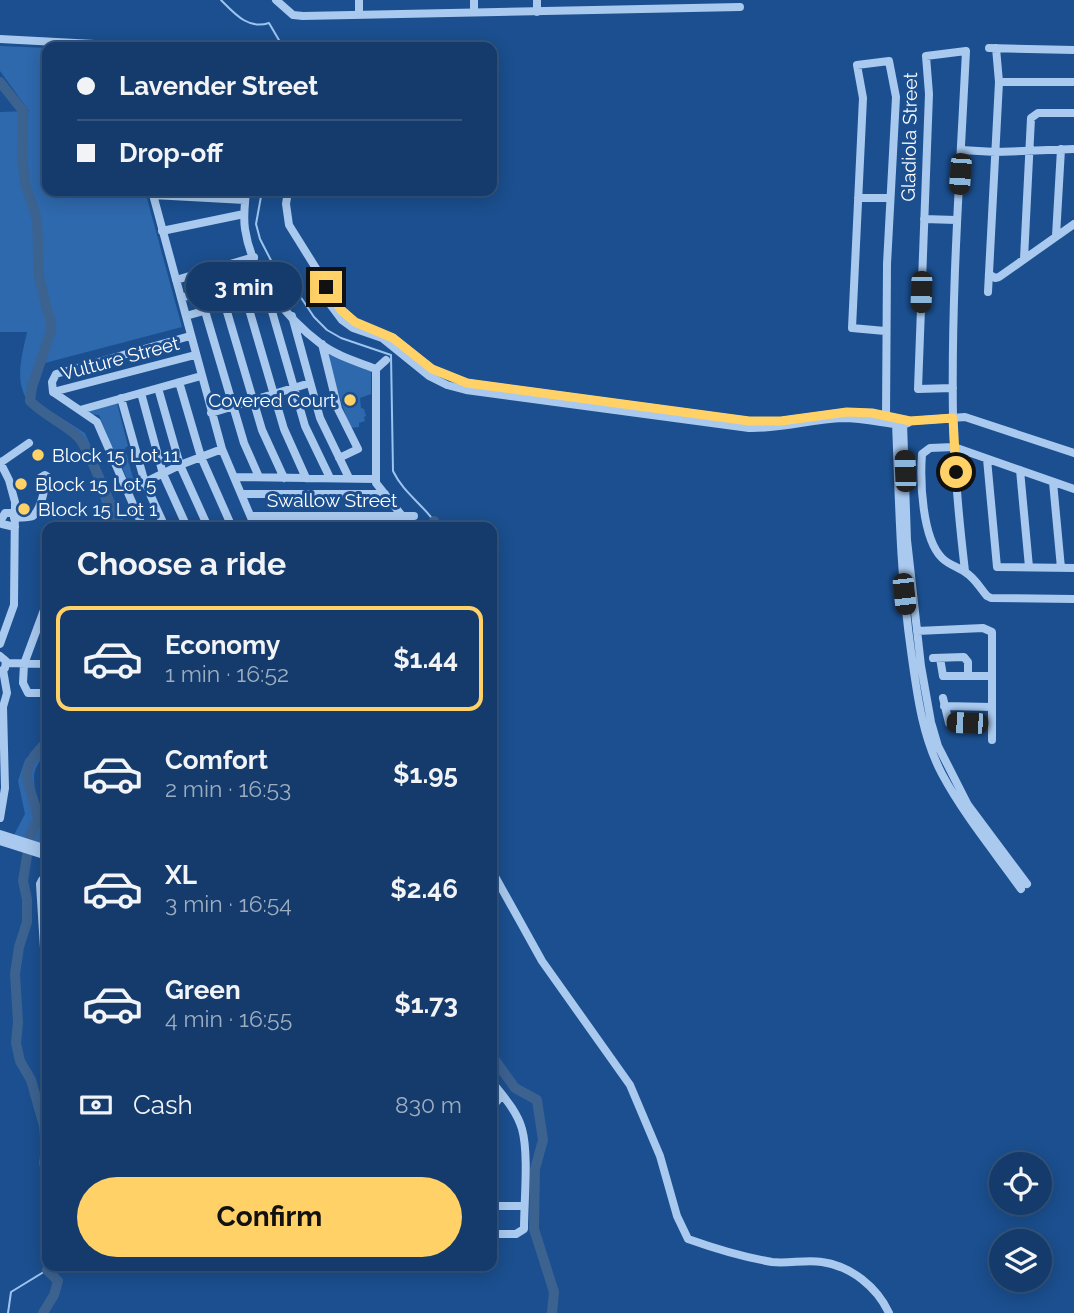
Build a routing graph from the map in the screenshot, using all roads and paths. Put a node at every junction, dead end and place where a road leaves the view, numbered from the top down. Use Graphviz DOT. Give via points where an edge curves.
graph roads {
  1 [pos="276,0"];
  2 [pos="359,0"];
  3 [pos="474,0"];
  4 [pos="537,0"];
  5 [pos="601,0"];
  6 [pos="662,4"];
  7 [pos="723,4"];
  8 [pos="740,7"];
  9 [pos="602,10"];
  10 [pos="474,11"];
  11 [pos="537,12"];
  12 [pos="359,15"];
  13 [pos="0,39"];
  14 [pos="48,42"];
  15 [pos="1074,50"];
  16 [pos="999,82"];
  17 [pos="1074,82"];
  18 [pos="1074,113"];
  19 [pos="1060,149"];
  20 [pos="1074,149"];
  21 [pos="961,150"];
  22 [pos="1029,150"];
  23 [pos="996,152"];
  24 [pos="153,196"];
  25 [pos="246,196"];
  26 [pos="283,196"];
  27 [pos="287,196"];
  28 [pos="858,198"];
  29 [pos="890,198"];
  30 [pos="244,214"];
  31 [pos="924,219"];
  32 [pos="956,220"];
  33 [pos="1074,224"];
  34 [pos="162,231"];
  35 [pos="1056,236"];
  36 [pos="254,257"];
  37 [pos="1024,259"];
  38 [pos="260,274"];
  39 [pos="989,274"];
  40 [pos="176,280"];
  41 [pos="988,292"];
  42 [pos="269,293"];
  43 [pos="181,298"];
  44 [pos="246,299"];
  45 [pos="225,305"];
  46 [pos="205,311"];
  47 [pos="186,316"];
  48 [pos="292,316"];
  49 [pos="885,331"];
  50 [pos="190,336"];
  51 [pos="322,344"];
  52 [pos="195,355"];
  53 [pos="386,360"];
  54 [pos="376,369"];
  55 [pos="201,376"];
  56 [pos="179,382"];
  57 [pos="310,383"];
  58 [pos="294,387"];
  59 [pos="158,388"];
  60 [pos="953,388"];
  61 [pos="53,392"];
  62 [pos="141,393"];
  63 [pos="273,394"];
  64 [pos="121,398"];
  65 [pos="252,400"];
  66 [pos="233,406"];
  67 [pos="80,410"];
  68 [pos="211,413"];
  69 [pos="886,418"];
  70 [pos="953,418"];
  71 [pos="902,422"];
  72 [pos="29,443"];
  73 [pos="954,447"];
  74 [pos="222,449"];
  75 [pos="1074,453"];
  76 [pos="201,457"];
  77 [pos="339,458"];
  78 [pos="988,459"];
  79 [pos="0,463"];
  80 [pos="180,465"];
  81 [pos="1020,470"];
  82 [pos="163,474"];
  83 [pos="235,477"];
  84 [pos="259,477"];
  85 [pos="285,478"];
  86 [pos="306,478"];
  87 [pos="330,478"];
  88 [pos="349,478"];
  89 [pos="376,479"];
  90 [pos="1054,482"];
  91 [pos="145,483"];
  92 [pos="44,488"];
  93 [pos="1074,489"];
  94 [pos="127,491"];
  95 [pos="242,494"];
  96 [pos="385,494"];
  97 [pos="14,515"];
  98 [pos="251,516"];
  99 [pos="414,516"];
  100 [pos="403,517"];
  101 [pos="141,522"];
  102 [pos="163,522"];
  103 [pos="185,522"];
  104 [pos="206,522"];
  105 [pos="230,522"];
  106 [pos="253,522"];
  107 [pos="15,527"];
  108 [pos="1029,567"];
  109 [pos="1061,568"];
  110 [pos="1074,568"];
  111 [pos="965,571"];
  112 [pos="1074,599"];
  113 [pos="42,616"];
  114 [pos="917,631"];
  115 [pos="1,634"];
  116 [pos="0,644"];
  117 [pos="0,656"];
  118 [pos="24,664"];
  119 [pos="42,664"];
  120 [pos="3,668"];
  121 [pos="968,676"];
  122 [pos="992,676"];
  123 [pos="42,693"];
  124 [pos="968,706"];
  125 [pos="992,707"];
  126 [pos="2,734"];
  127 [pos="992,740"];
  128 [pos="935,748"];
  129 [pos="0,758"];
  130 [pos="2,779"];
  131 [pos="0,803"];
  132 [pos="0,818"];
  133 [pos="0,834"];
  134 [pos="0,841"];
  135 [pos="12,842"];
  136 [pos="42,851"];
  137 [pos="497,880"];
  138 [pos="1024,886"];
  139 [pos="497,1089"];
  140 [pos="502,1095"];
  141 [pos="497,1102"];
  142 [pos="497,1206"];
  143 [pos="524,1206"];
  144 [pos="497,1234"];
  145 [pos="888,1313"];
  1 -- 12 [label="street" via="298,16"];
  2 -- 12 [label="street"];
  3 -- 10 [label="street"];
  4 -- 11 [label="street"];
  5 -- 9 [label="street"];
  6 -- 7 [label="street"];
  6 -- 9 [label="street"];
  7 -- 8 [label="street"];
  9 -- 11 [label="street"];
  10 -- 11 [label="street"];
  10 -- 12 [label="street"];
  13 -- 14 [label="street"];
  15 -- 16 [label="street" via="993,48"];
  16 -- 17 [label="street"];
  16 -- 23 [label="street"];
  18 -- 22 [label="street" via="1033,115"];
  19 -- 20 [label="street"];
  19 -- 22 [label="street"];
  19 -- 35 [label="street"];
  21 -- 23 [label="street"];
  21 -- 31 [label="street, Gladiola Street" via="966,51 926,56"];
  21 -- 32 [label="street"];
  22 -- 23 [label="street"];
  22 -- 37 [label="street"];
  23 -- 39 [label="street"];
  24 -- 34 [label="street"];
  25 -- 30 [label="street"];
  26 -- 69 [label="street" via="286,228 336,314 353,328 382,338 447,385 749,428"];
  27 -- 69 [label="street" via="289,225 341,310 355,322 385,333 450,378 749,421 831,412"];
  28 -- 29 [label="street"];
  28 -- 29 [label="street" via="863,98 857,65 889,61 896,97"];
  28 -- 49 [label="street" via="852,328"];
  29 -- 49 [label="street"];
  30 -- 34 [label="street"];
  30 -- 36 [label="street"];
  31 -- 32 [label="street, Gladiola Street"];
  31 -- 60 [label="street, Gladiola Street" via="918,389"];
  32 -- 60 [label="street"];
  33 -- 35 [label="street"];
  34 -- 40 [label="street"];
  35 -- 37 [label="street"];
  36 -- 38 [label="street"];
  36 -- 40 [label="street"];
  37 -- 39 [label="street" via="999,277"];
  38 -- 42 [label="street"];
  38 -- 43 [label="street"];
  39 -- 41 [label="street"];
  40 -- 43 [label="street"];
  42 -- 44 [label="street"];
  42 -- 48 [label="street"];
  42 -- 58 [label="street"];
  43 -- 47 [label="street"];
  44 -- 45 [label="street"];
  44 -- 63 [label="street"];
  45 -- 46 [label="street"];
  45 -- 65 [label="street"];
  46 -- 47 [label="street"];
  46 -- 66 [label="street"];
  47 -- 50 [label="street"];
  48 -- 51 [label="street"];
  48 -- 57 [label="street"];
  49 -- 69 [label="street"];
  50 -- 52 [label="street"];
  50 -- 61 [label="street" via="56,374"];
  51 -- 54 [label="street"];
  51 -- 77 [label="street" via="338,409 358,449"];
  52 -- 55 [label="street"];
  52 -- 61 [label="street, Vulture Street"];
  53 -- 54 [label="street"];
  54 -- 89 [label="street"];
  55 -- 56 [label="street"];
  55 -- 68 [label="street"];
  56 -- 59 [label="street"];
  56 -- 76 [label="street"];
  57 -- 58 [label="street"];
  57 -- 77 [label="street"];
  58 -- 63 [label="street"];
  58 -- 87 [label="street"];
  59 -- 62 [label="street"];
  59 -- 80 [label="street"];
  60 -- 70 [label="street"];
  61 -- 67 [label="street"];
  62 -- 64 [label="street"];
  62 -- 82 [label="street"];
  63 -- 65 [label="street"];
  63 -- 86 [label="street"];
  64 -- 67 [label="street"];
  64 -- 91 [label="street"];
  65 -- 66 [label="street"];
  65 -- 85 [label="street"];
  66 -- 68 [label="street"];
  66 -- 84 [label="street"];
  67 -- 94 [label="street" via="97,422"];
  68 -- 74 [label="street"];
  69 -- 71 [label="street"];
  70 -- 71 [label="street"];
  70 -- 73 [label="street"];
  70 -- 75 [label="street" via="965,417"];
  71 -- 114 [label="street"];
  71 -- 128 [label="street" via="899,524 908,632 918,704"];
  72 -- 79 [label="street"];
  73 -- 78 [label="street"];
  73 -- 111 [label="street"];
  73 -- 111 [label="street" via="930,448 922,454 926,523 942,558"];
  74 -- 76 [label="street"];
  74 -- 83 [label="street"];
  76 -- 80 [label="street"];
  76 -- 105 [label="street"];
  77 -- 88 [label="street"];
  78 -- 81 [label="street"];
  78 -- 108 [label="street" via="997,567"];
  79 -- 97 [label="street" via="12,492"];
  80 -- 82 [label="street"];
  80 -- 104 [label="street"];
  81 -- 90 [label="street"];
  81 -- 108 [label="street"];
  82 -- 91 [label="street"];
  82 -- 103 [label="street"];
  83 -- 84 [label="street"];
  83 -- 95 [label="street"];
  84 -- 85 [label="street"];
  85 -- 86 [label="street"];
  86 -- 87 [label="street"];
  87 -- 88 [label="street"];
  88 -- 89 [label="street"];
  89 -- 96 [label="street"];
  90 -- 93 [label="street"];
  90 -- 109 [label="street"];
  91 -- 94 [label="street"];
  91 -- 102 [label="street"];
  92 -- 97 [label="street" via="35,514"];
  94 -- 101 [label="street"];
  95 -- 96 [label="street"];
  95 -- 98 [label="street"];
  96 -- 100 [label="street"];
  97 -- 107 [label="street"];
  97 -- 107 [label="street" via="5,513 1,520"];
  98 -- 100 [label="street, Swallow Street"];
  98 -- 106 [label="street"];
  99 -- 100 [label="street, Swallow Street"];
  107 -- 115 [label="street" via="14,605"];
  108 -- 109 [label="street"];
  109 -- 110 [label="street"];
  111 -- 112 [label="street" via="991,598"];
  113 -- 118 [label="street"];
  114 -- 122 [label="street" via="991,630"];
  114 -- 128 [label="street"];
  115 -- 116 [label="street"];
  117 -- 120 [label="street" via="5,659"];
  118 -- 119 [label="street"];
  118 -- 120 [label="street"];
  118 -- 123 [label="street" via="24,689"];
  120 -- 126 [label="street" via="7,693"];
  121 -- 121 [label="street" via="943,677 936,658 966,658"];
  121 -- 122 [label="street"];
  122 -- 125 [label="street"];
  124 -- 124 [label="street" via="943,702 949,723 967,726"];
  124 -- 125 [label="street"];
  125 -- 127 [label="street"];
  126 -- 130 [label="street"];
  128 -- 138 [label="street"];
  129 -- 130 [label="street"];
  130 -- 131 [label="street"];
  130 -- 132 [label="street" via="5,799"];
  133 -- 135 [label="street"];
  134 -- 135 [label="street"];
  135 -- 136 [label="street"];
  137 -- 145 [label="street" via="542,961 630,1085 688,1239 740,1257 777,1263 822,1262 844,1269 864,1280 884,1301"];
  139 -- 140 [label="street"];
  140 -- 141 [label="street"];
  140 -- 143 [label="street" via="522,1129"];
  142 -- 143 [label="street"];
  143 -- 144 [label="street" via="522,1233"];
}
